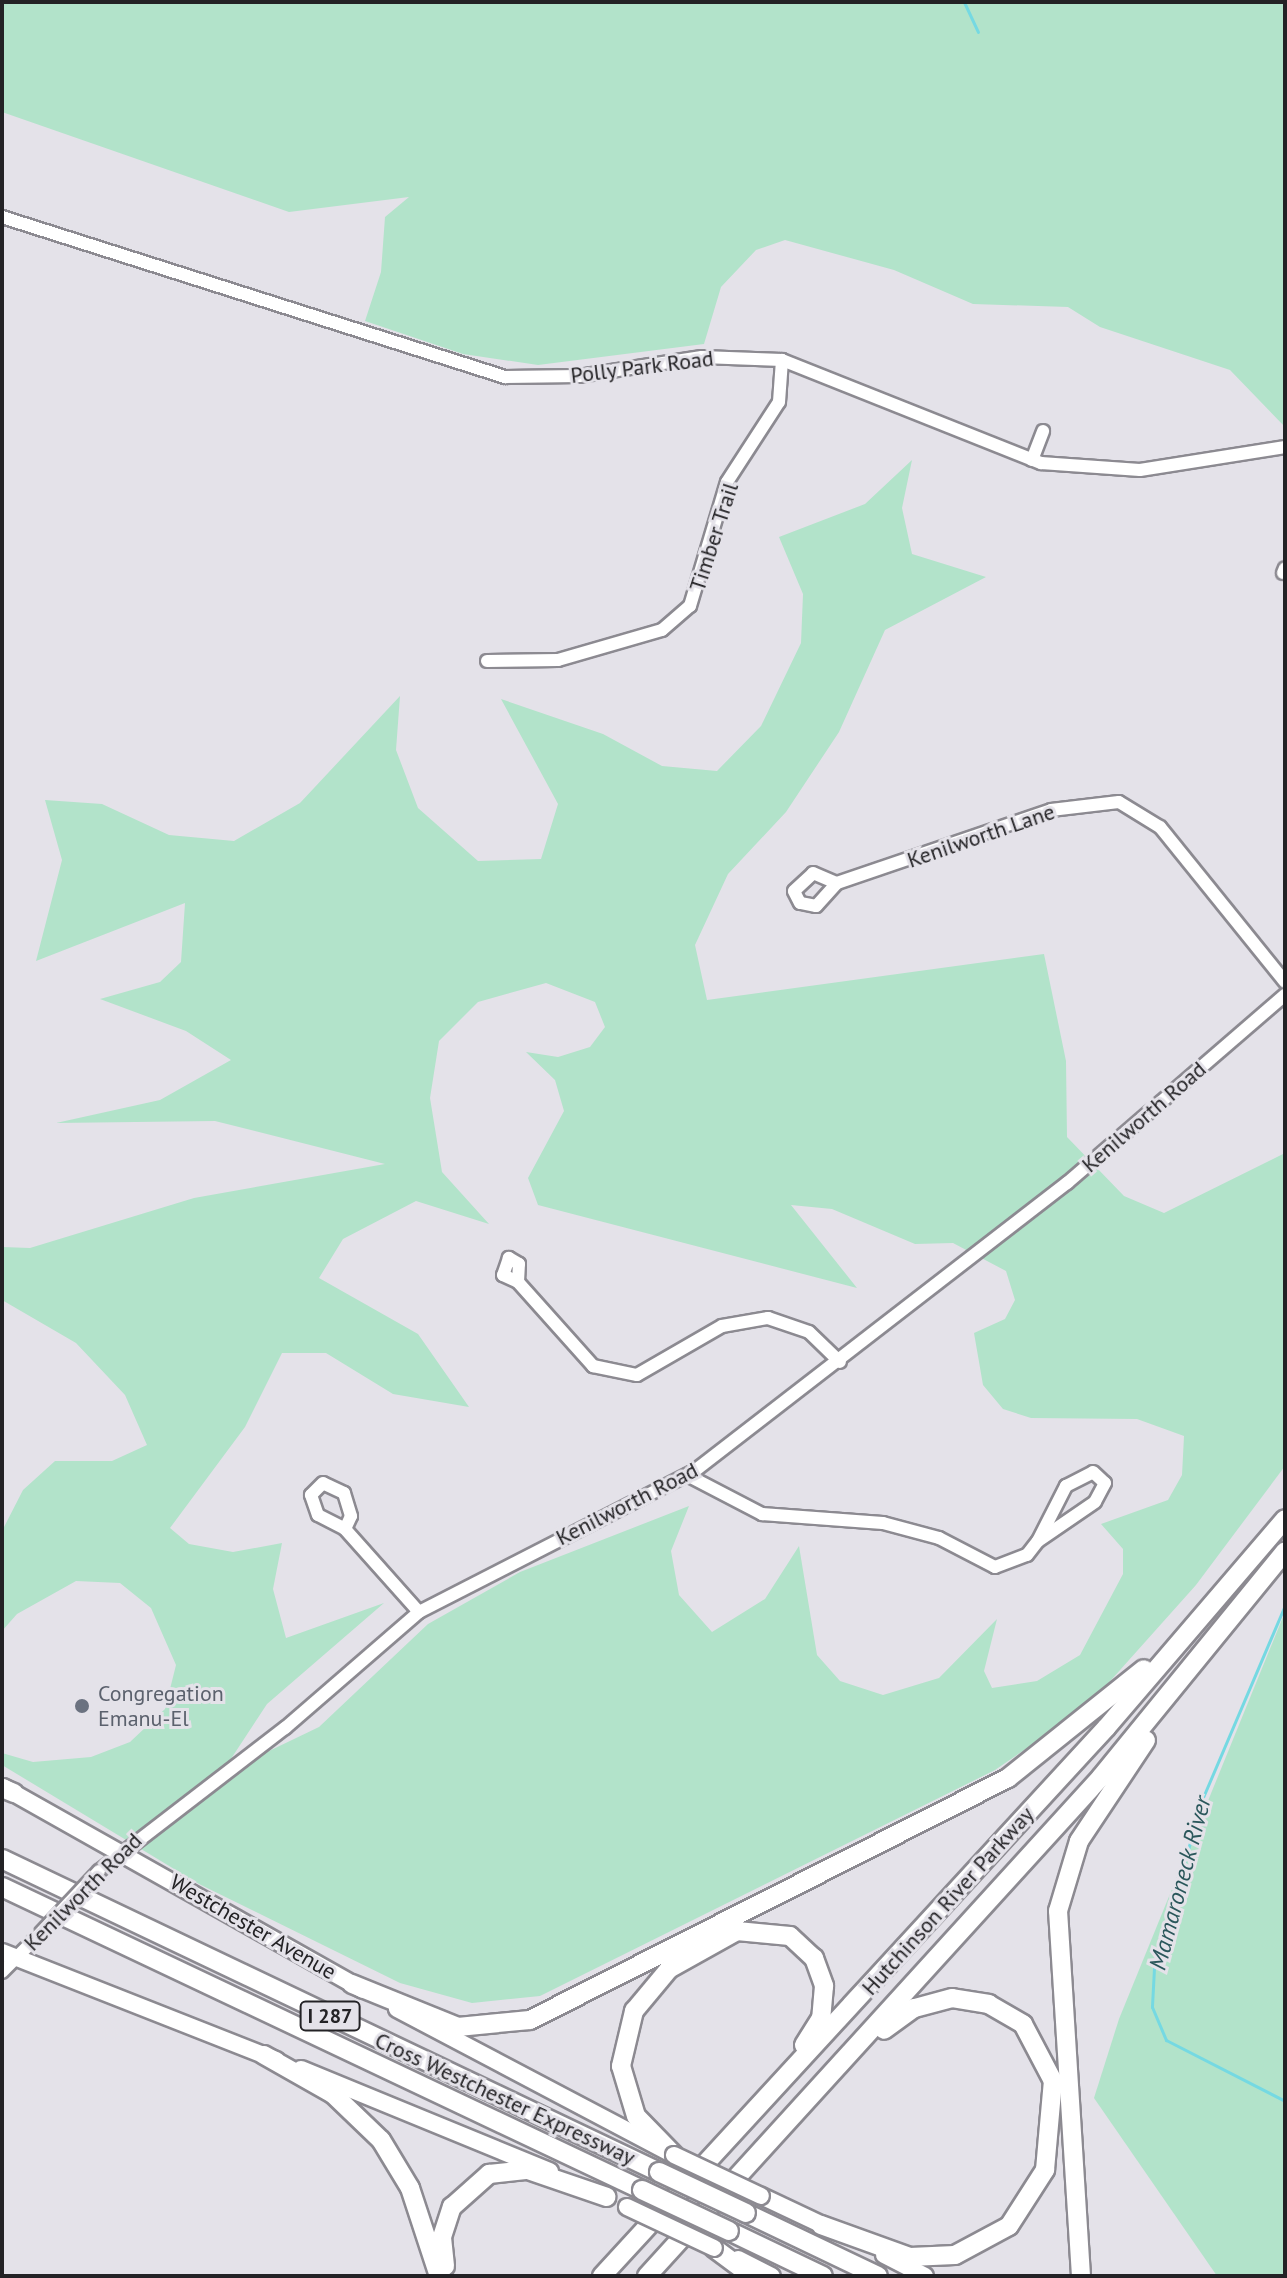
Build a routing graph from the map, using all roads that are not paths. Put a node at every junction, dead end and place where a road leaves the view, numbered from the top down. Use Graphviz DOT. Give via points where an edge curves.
graph roads {
  1 [pos="2,217"];
  2 [pos="782,360"];
  3 [pos="1043,431"];
  4 [pos="1285,447"];
  5 [pos="1032,460"];
  6 [pos="487,661"];
  7 [pos="837,883"];
  8 [pos="1285,982"];
  9 [pos="1285,995"];
  10 [pos="518,1282"];
  11 [pos="840,1362"];
  12 [pos="687,1475"];
  13 [pos="1285,1519"];
  14 [pos="345,1529"];
  15 [pos="1038,1541"];
  16 [pos="1285,1551"];
  17 [pos="419,1612"];
  18 [pos="1200,1620"];
  19 [pos="1219,1634"];
  20 [pos="6,1789"];
  21 [pos="118,1851"];
  22 [pos="2,1859"];
  23 [pos="2,1887"];
  24 [pos="9,1956"];
  25 [pos="2,1972"];
  26 [pos="352,1984"];
  27 [pos="264,2055"];
  28 [pos="816,2091"];
  29 [pos="756,2108"];
  30 [pos="674,2155"];
  31 [pos="607,2197"];
  32 [pos="693,2224"];
  33 [pos="821,2225"];
  34 [pos="714,2248"];
  35 [pos="439,2276"];
  36 [pos="449,2276"];
  37 [pos="599,2276"];
  38 [pos="647,2276"];
  39 [pos="659,2276"];
  40 [pos="752,2276"];
  41 [pos="772,2276"];
  42 [pos="823,2276"];
  43 [pos="878,2276"];
  44 [pos="925,2276"];
  45 [pos="1081,2276"];
  1 -- 2 [label="street, Polly Park Road" via="505,377 579,376 702,357"];
  2 -- 5 [label="street, Polly Park Road"];
  2 -- 6 [label="street, Timber Trail" via="779,402 727,482 690,606 662,630 558,660"];
  3 -- 5 [label="street"];
  4 -- 5 [label="street, Polly Park Road" via="1140,470"];
  7 -- 8 [label="street, Kenilworth Lane" via="1039,814 1119,802 1160,827"];
  9 -- 11 [label="street, Kenilworth Road" via="1067,1183"];
  10 -- 11 [label="street" via="593,1366 637,1375 722,1326 768,1318 809,1332"];
  11 -- 12 [label="street, Kenilworth Road"];
  12 -- 15 [label="street" via="762,1514 883,1523 939,1538 995,1567 1027,1555"];
  12 -- 17 [label="street, Kenilworth Road"];
  13 -- 18 [label="highway, Hutchinson River Parkway"];
  14 -- 17 [label="street"];
  15 -- 15 [label="street" via="1095,1502 1104,1487 1100,1476 1074,1478"];
  16 -- 19 [label="highway, Hutchinson River Parkway"];
  17 -- 21 [label="street, Kenilworth Road" via="285,1728"];
  18 -- 26 [label="highway" via="1068,1737 1008,1778 538,2017 501,2028 458,2027"];
  18 -- 29 [label="highway, Hutchinson River Parkway"];
  19 -- 28 [label="highway, Hutchinson River Parkway" via="1090,1790"];
  19 -- 45 [label="highway" via="1087,1827 1061,1892 1057,1958"];
  20 -- 21 [label="main road, Westchester Avenue"];
  21 -- 24 [label="street, Kenilworth Road, bridge" via="36,1938"];
  21 -- 26 [label="main road, Westchester Avenue"];
  22 -- 43 [label="highway, Cross Westchester Expressway / I 287, bridge"];
  23 -- 42 [label="highway, Cross Westchester Expressway / I 287, bridge"];
  24 -- 25 [label="street, Kenilworth Road"];
  24 -- 27 [label="main road"];
  26 -- 30 [label="main road, Westchester Avenue"];
  27 -- 31 [label="main road"];
  27 -- 35 [label="highway" via="340,2099 381,2140 410,2188"];
  28 -- 32 [label="highway, Hutchinson River Parkway"];
  28 -- 33 [label="highway" via="907,2012 959,1998 996,2006 1023,2024 1043,2050 1054,2094 1040,2183 1015,2220 984,2244 917,2258"];
  29 -- 30 [label="highway" via="813,2033 825,1998 806,1948 783,1932 757,1928 715,1940 669,1969 626,2031 621,2066 627,2099"];
  29 -- 37 [label="highway, Hutchinson River Parkway"];
  30 -- 33 [label="main road, Westchester Avenue, bridge"];
  31 -- 34 [label="main road, bridge"];
  31 -- 36 [label="highway" via="528,2170 482,2177 460,2195 445,2223"];
  32 -- 38 [label="highway, Hutchinson River Parkway"];
  32 -- 39 [label="highway"];
  33 -- 44 [label="main road"];
  34 -- 40 [label="highway"];
  34 -- 41 [label="main road"];
}
